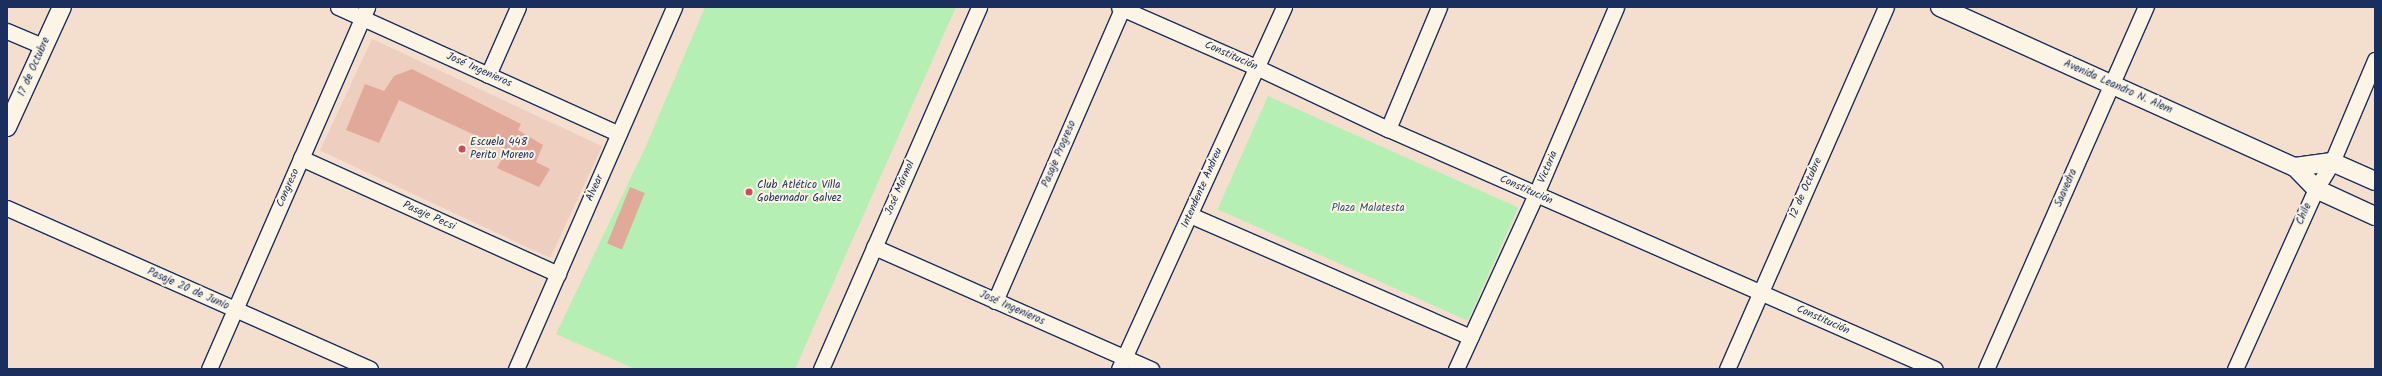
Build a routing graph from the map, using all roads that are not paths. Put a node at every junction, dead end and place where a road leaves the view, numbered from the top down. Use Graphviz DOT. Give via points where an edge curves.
graph roads {
  1 [pos="62,7"];
  2 [pos="338,7"];
  3 [pos="518,7"];
  4 [pos="674,7"];
  5 [pos="979,7"];
  6 [pos="1284,7"];
  7 [pos="1439,7"];
  8 [pos="1616,7"];
  9 [pos="1886,7"];
  10 [pos="1940,7"];
  11 [pos="2146,7"];
  12 [pos="1122,8"];
  13 [pos="365,12"];
  14 [pos="7,31"];
  15 [pos="43,46"];
  16 [pos="2375,60"];
  17 [pos="1256,67"];
  18 [pos="488,75"];
  19 [pos="2112,84"];
  20 [pos="7,127"];
  21 [pos="1388,129"];
  22 [pos="619,134"];
  23 [pos="301,158"];
  24 [pos="2332,162"];
  25 [pos="2295,167"];
  26 [pos="2375,181"];
  27 [pos="2316,189"];
  28 [pos="1536,194"];
  29 [pos="7,208"];
  30 [pos="1190,215"];
  31 [pos="2375,216"];
  32 [pos="874,247"];
  33 [pos="558,274"];
  34 [pos="1760,292"];
  35 [pos="996,301"];
  36 [pos="235,309"];
  37 [pos="1470,337"];
  38 [pos="1122,363"];
  39 [pos="209,369"];
  40 [pos="370,369"];
  41 [pos="516,369"];
  42 [pos="821,369"];
  43 [pos="1151,369"];
  44 [pos="1456,369"];
  45 [pos="1727,369"];
  46 [pos="1935,369"];
  47 [pos="1986,369"];
  48 [pos="2235,369"];
  1 -- 15 [label="street, 17 de Octubre"];
  2 -- 13 [label="street, José Ingenieros"];
  3 -- 18 [label="street"];
  4 -- 22 [label="street, Alvear"];
  5 -- 32 [label="street, José Mármol"];
  6 -- 17 [label="street, Intendente Andreu"];
  7 -- 21 [label="street"];
  8 -- 28 [label="street, Victoria"];
  9 -- 34 [label="street, 12 de Octubre"];
  10 -- 19 [label="street, Avenida Leandro N. Alem"];
  11 -- 19 [label="street, Saavedra"];
  12 -- 17 [label="street, Constitución"];
  12 -- 35 [label="street, Pasaje Progreso"];
  13 -- 18 [label="street, José Ingenieros"];
  13 -- 23 [label="street, Congreso"];
  14 -- 15 [label="street"];
  15 -- 20 [label="street, 17 de Octubre"];
  16 -- 24 [label="street, Chile"];
  17 -- 21 [label="street, Constitución"];
  17 -- 30 [label="street, Intendente Andreu"];
  18 -- 22 [label="street, José Ingenieros"];
  19 -- 25 [label="street, Avenida Leandro N. Alem"];
  19 -- 47 [label="street, Saavedra"];
  21 -- 28 [label="street, Constitución"];
  22 -- 33 [label="street, Alvear"];
  23 -- 33 [label="street, Pasaje Pecsi"];
  23 -- 36 [label="street, Congreso"];
  24 -- 25 [label="street"];
  24 -- 26 [label="street"];
  24 -- 27 [label="street, Chile"];
  25 -- 27 [label="street, Avenida Leandro N. Alem"];
  27 -- 31 [label="street, Avenida Leandro N. Alem"];
  27 -- 48 [label="street, Chile"];
  28 -- 34 [label="street, Constitución"];
  28 -- 37 [label="street, Victoria"];
  29 -- 36 [label="street, Pasaje 20 de Junio"];
  30 -- 37 [label="street"];
  30 -- 38 [label="street, Intendente Andreu"];
  32 -- 35 [label="street, José Ingenieros"];
  32 -- 42 [label="street, José Mármol"];
  33 -- 41 [label="street, Alvear"];
  34 -- 45 [label="street, 12 de Octubre"];
  34 -- 46 [label="street, Constitución"];
  35 -- 38 [label="street, José Ingenieros"];
  36 -- 39 [label="street, Congreso"];
  36 -- 40 [label="street, Pasaje 20 de Junio"];
  37 -- 44 [label="street, Victoria"];
  38 -- 43 [label="street, José Ingenieros"];
}
